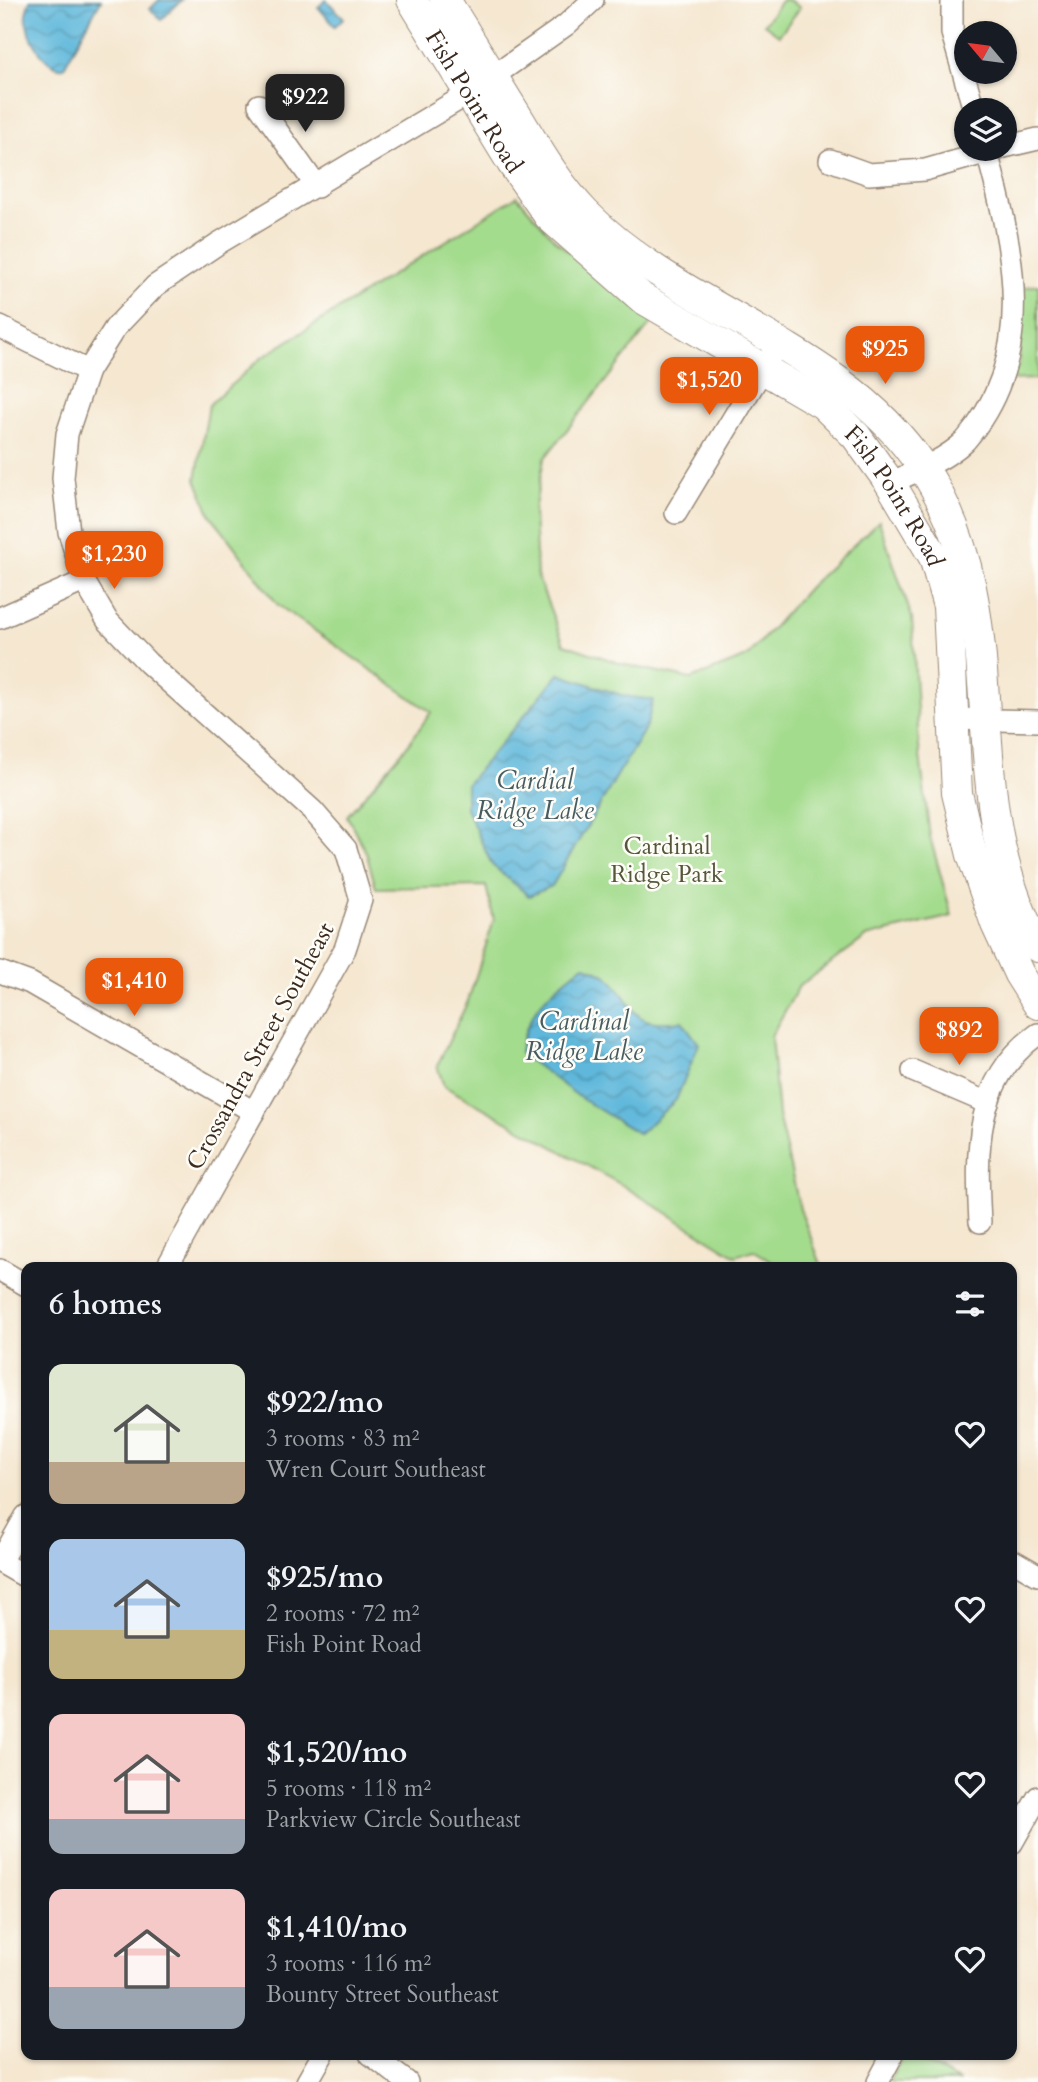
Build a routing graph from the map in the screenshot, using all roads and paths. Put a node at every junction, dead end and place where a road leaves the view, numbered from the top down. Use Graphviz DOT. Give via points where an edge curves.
graph roads {
  1 [pos="412,0"];
  2 [pos="445,0"];
  3 [pos="593,0"];
  4 [pos="952,0"];
  5 [pos="492,76"];
  6 [pos="468,94"];
  7 [pos="971,98"];
  8 [pos="260,105"];
  9 [pos="1038,139"];
  10 [pos="1017,144"];
  11 [pos="830,160"];
  12 [pos="955,161"];
  13 [pos="996,161"];
  14 [pos="317,187"];
  15 [pos="0,327"];
  16 [pos="771,355"];
  17 [pos="88,370"];
  18 [pos="923,468"];
  19 [pos="891,483"];
  20 [pos="676,513"];
  21 [pos="84,581"];
  22 [pos="0,618"];
  23 [pos="955,719"];
  24 [pos="984,720"];
  25 [pos="1038,721"];
  26 [pos="1038,947"];
  27 [pos="0,972"];
  28 [pos="1038,1004"];
  29 [pos="1038,1034"];
  30 [pos="913,1071"];
  31 [pos="988,1102"];
  32 [pos="254,1112"];
  33 [pos="980,1222"];
  34 [pos="170,1262"];
  35 [pos="0,1270"];
  36 [pos="21,1282"];
  37 [pos="21,1525"];
  38 [pos="0,1562"];
  39 [pos="1017,1563"];
  40 [pos="21,1574"];
  41 [pos="1038,1575"];
  42 [pos="1038,1797"];
  43 [pos="1017,1834"];
  44 [pos="320,2060"];
  45 [pos="378,2060"];
  46 [pos="307,2082"];
  47 [pos="407,2082"];
  1 -- 6 [label="street, Fish Point Road"];
  2 -- 5 [label="street, Fish Point Road"];
  3 -- 5 [label="street, Crossandra Street Southeast" via="566,25"];
  4 -- 7 [label="street" via="952,33"];
  5 -- 6 [label="street, Crossandra Street Southeast"];
  5 -- 16 [label="street, Fish Point Road" via="544,160 585,213"];
  6 -- 14 [label="street, Crossandra Street Southeast"];
  6 -- 16 [label="street, Fish Point Road" via="549,216 594,259 642,298"];
  8 -- 14 [label="street"];
  9 -- 10 [label="street"];
  11 -- 12 [label="street" via="869,174 925,170"];
  13 -- 18 [label="street" via="1015,265 1018,318 1013,367 996,402 964,442"];
  14 -- 17 [label="street, Crossandra Street Southeast" via="155,286 115,328"];
  15 -- 17 [label="street"];
  16 -- 18 [label="street, Fish Point Road" via="852,389"];
  16 -- 19 [label="street, Fish Point Road" via="856,436"];
  16 -- 20 [label="street"];
  17 -- 21 [label="street, Crossandra Street Southeast" via="67,434 63,478 69,532"];
  18 -- 19 [label="street"];
  18 -- 24 [label="street, Fish Point Road" via="968,562 982,654"];
  19 -- 23 [label="street, Fish Point Road" via="934,557 948,606"];
  21 -- 22 [label="street"];
  21 -- 32 [label="street, Crossandra Street Southeast" via="107,620 148,663 312,810 346,849 356,879 362,900 345,949"];
  23 -- 24 [label="street"];
  23 -- 28 [label="street, Fish Point Road" via="957,793 972,855 996,924"];
  24 -- 25 [label="street"];
  24 -- 26 [label="street, Fish Point Road" via="993,821 1009,878"];
  27 -- 32 [label="street" via="30,983"];
  29 -- 31 [label="street" via="1011,1056"];
  30 -- 31 [label="street"];
  31 -- 33 [label="street" via="976,1158"];
  32 -- 34 [label="street, Crossandra Street Southeast"];
  35 -- 36 [label="street"];
  37 -- 38 [label="street"];
  38 -- 40 [label="street"];
  39 -- 41 [label="street"];
  42 -- 43 [label="street"];
  44 -- 46 [label="street"];
  45 -- 47 [label="street"];
}
